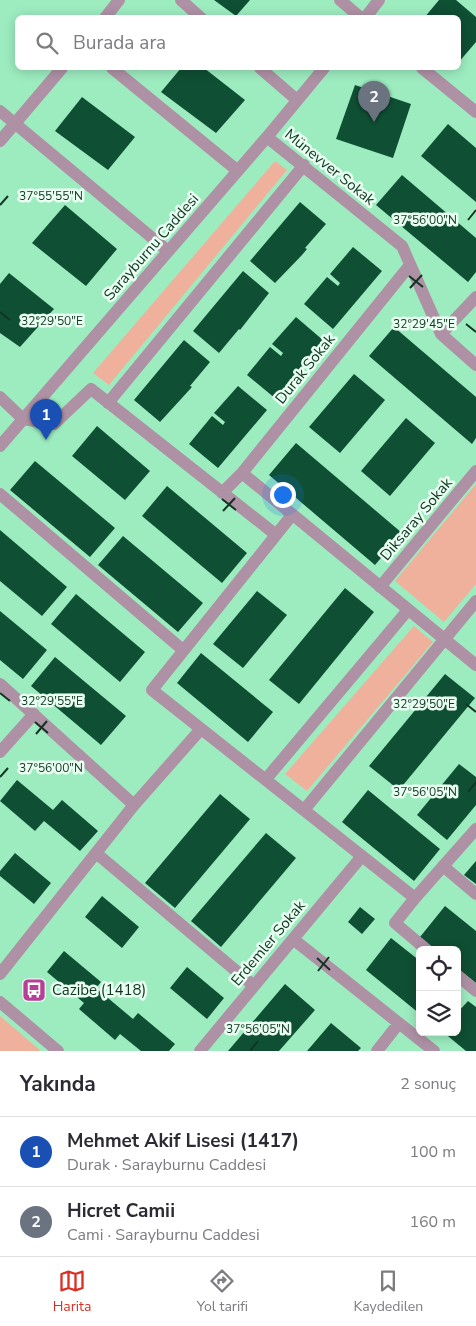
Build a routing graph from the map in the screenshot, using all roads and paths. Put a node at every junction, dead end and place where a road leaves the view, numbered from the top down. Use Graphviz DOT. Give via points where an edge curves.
graph roads {
  1 [pos="119,0"];
  2 [pos="181,0"];
  3 [pos="340,0"];
  4 [pos="380,0"];
  5 [pos="107,15"];
  6 [pos="198,15"];
  7 [pos="358,15"];
  8 [pos="368,15"];
  9 [pos="60,70"];
  10 [pos="114,70"];
  11 [pos="262,70"];
  12 [pos="322,70"];
  13 [pos="424,70"];
  14 [pos="297,100"];
  15 [pos="0,111"];
  16 [pos="476,112"];
  17 [pos="15,124"];
  18 [pos="267,137"];
  19 [pos="0,141"];
  20 [pos="304,165"];
  21 [pos="238,170"];
  22 [pos="168,251"];
  23 [pos="410,264"];
  24 [pos="476,297"];
  25 [pos="441,334"];
  26 [pos="476,365"];
  27 [pos="0,397"];
  28 [pos="108,403"];
  29 [pos="23,419"];
  30 [pos="0,446"];
  31 [pos="476,471"];
  32 [pos="242,473"];
  33 [pos="222,493"];
  34 [pos="0,494"];
  35 [pos="292,515"];
  36 [pos="275,534"];
  37 [pos="380,587"];
  38 [pos="476,601"];
  39 [pos="408,610"];
  40 [pos="444,639"];
  41 [pos="183,650"];
  42 [pos="476,665"];
  43 [pos="0,684"];
  44 [pos="34,714"];
  45 [pos="201,729"];
  46 [pos="0,752"];
  47 [pos="266,779"];
  48 [pos="134,805"];
  49 [pos="304,810"];
  50 [pos="476,829"];
  51 [pos="96,853"];
  52 [pos="362,856"];
  53 [pos="443,866"];
  54 [pos="476,894"];
  55 [pos="415,898"];
  56 [pos="294,938"];
  57 [pos="422,946"];
  58 [pos="0,974"];
  59 [pos="461,978"];
  60 [pos="254,986"];
  61 [pos="476,991"];
  62 [pos="0,1002"];
  63 [pos="399,1023"];
  64 [pos="58,1051"];
  65 [pos="200,1051"];
  66 [pos="377,1051"];
  67 [pos="434,1051"];
  1 -- 5 [label="street"];
  2 -- 6 [label="street"];
  3 -- 7 [label="street"];
  4 -- 8 [label="street"];
  9 -- 17 [label="street"];
  10 -- 21 [label="street"];
  11 -- 14 [label="street"];
  12 -- 14 [label="street, Sarayburnu Caddesi"];
  13 -- 16 [label="street"];
  14 -- 18 [label="street, Sarayburnu Caddesi"];
  15 -- 17 [label="street"];
  17 -- 19 [label="street"];
  17 -- 22 [label="street"];
  18 -- 20 [label="street, Münevver Sokak"];
  18 -- 21 [label="street, Sarayburnu Caddesi"];
  20 -- 23 [label="street, Münevver Sokak" via="402,246"];
  20 -- 28 [label="street"];
  21 -- 22 [label="street, Sarayburnu Caddesi"];
  22 -- 29 [label="street, Sarayburnu Caddesi"];
  23 -- 25 [label="street, Münevver Sokak"];
  23 -- 32 [label="street, Durak Sokak"];
  24 -- 25 [label="street"];
  25 -- 26 [label="street, Münevver Sokak"];
  27 -- 29 [label="street"];
  28 -- 29 [label="street" via="91,389 54,424"];
  28 -- 33 [label="street"];
  29 -- 30 [label="street, Sarayburnu Caddesi"];
  31 -- 37 [label="street, Diksaray Sokak"];
  32 -- 33 [label="street, Durak Sokak"];
  32 -- 35 [label="street"];
  33 -- 36 [label="street"];
  34 -- 41 [label="street"];
  35 -- 36 [label="street"];
  35 -- 37 [label="street"];
  36 -- 41 [label="street"];
  37 -- 39 [label="street"];
  38 -- 40 [label="street"];
  39 -- 40 [label="street"];
  39 -- 47 [label="street"];
  40 -- 42 [label="street"];
  40 -- 49 [label="street"];
  41 -- 45 [label="street" via="152,690"];
  43 -- 44 [label="street"];
  44 -- 46 [label="street"];
  44 -- 48 [label="street"];
  45 -- 47 [label="street"];
  45 -- 48 [label="street"];
  47 -- 49 [label="street"];
  48 -- 51 [label="street"];
  49 -- 52 [label="street"];
  50 -- 53 [label="street"];
  51 -- 58 [label="street"];
  51 -- 60 [label="street"];
  52 -- 55 [label="street"];
  52 -- 56 [label="street, Erdemler Sokak"];
  53 -- 54 [label="street"];
  53 -- 55 [label="street"];
  55 -- 57 [label="street" via="395,923"];
  56 -- 60 [label="street, Erdemler Sokak"];
  56 -- 63 [label="street"];
  59 -- 61 [label="street"];
  60 -- 65 [label="street, Erdemler Sokak"];
  62 -- 64 [label="street"];
  63 -- 66 [label="street"];
  63 -- 67 [label="street"];
}
